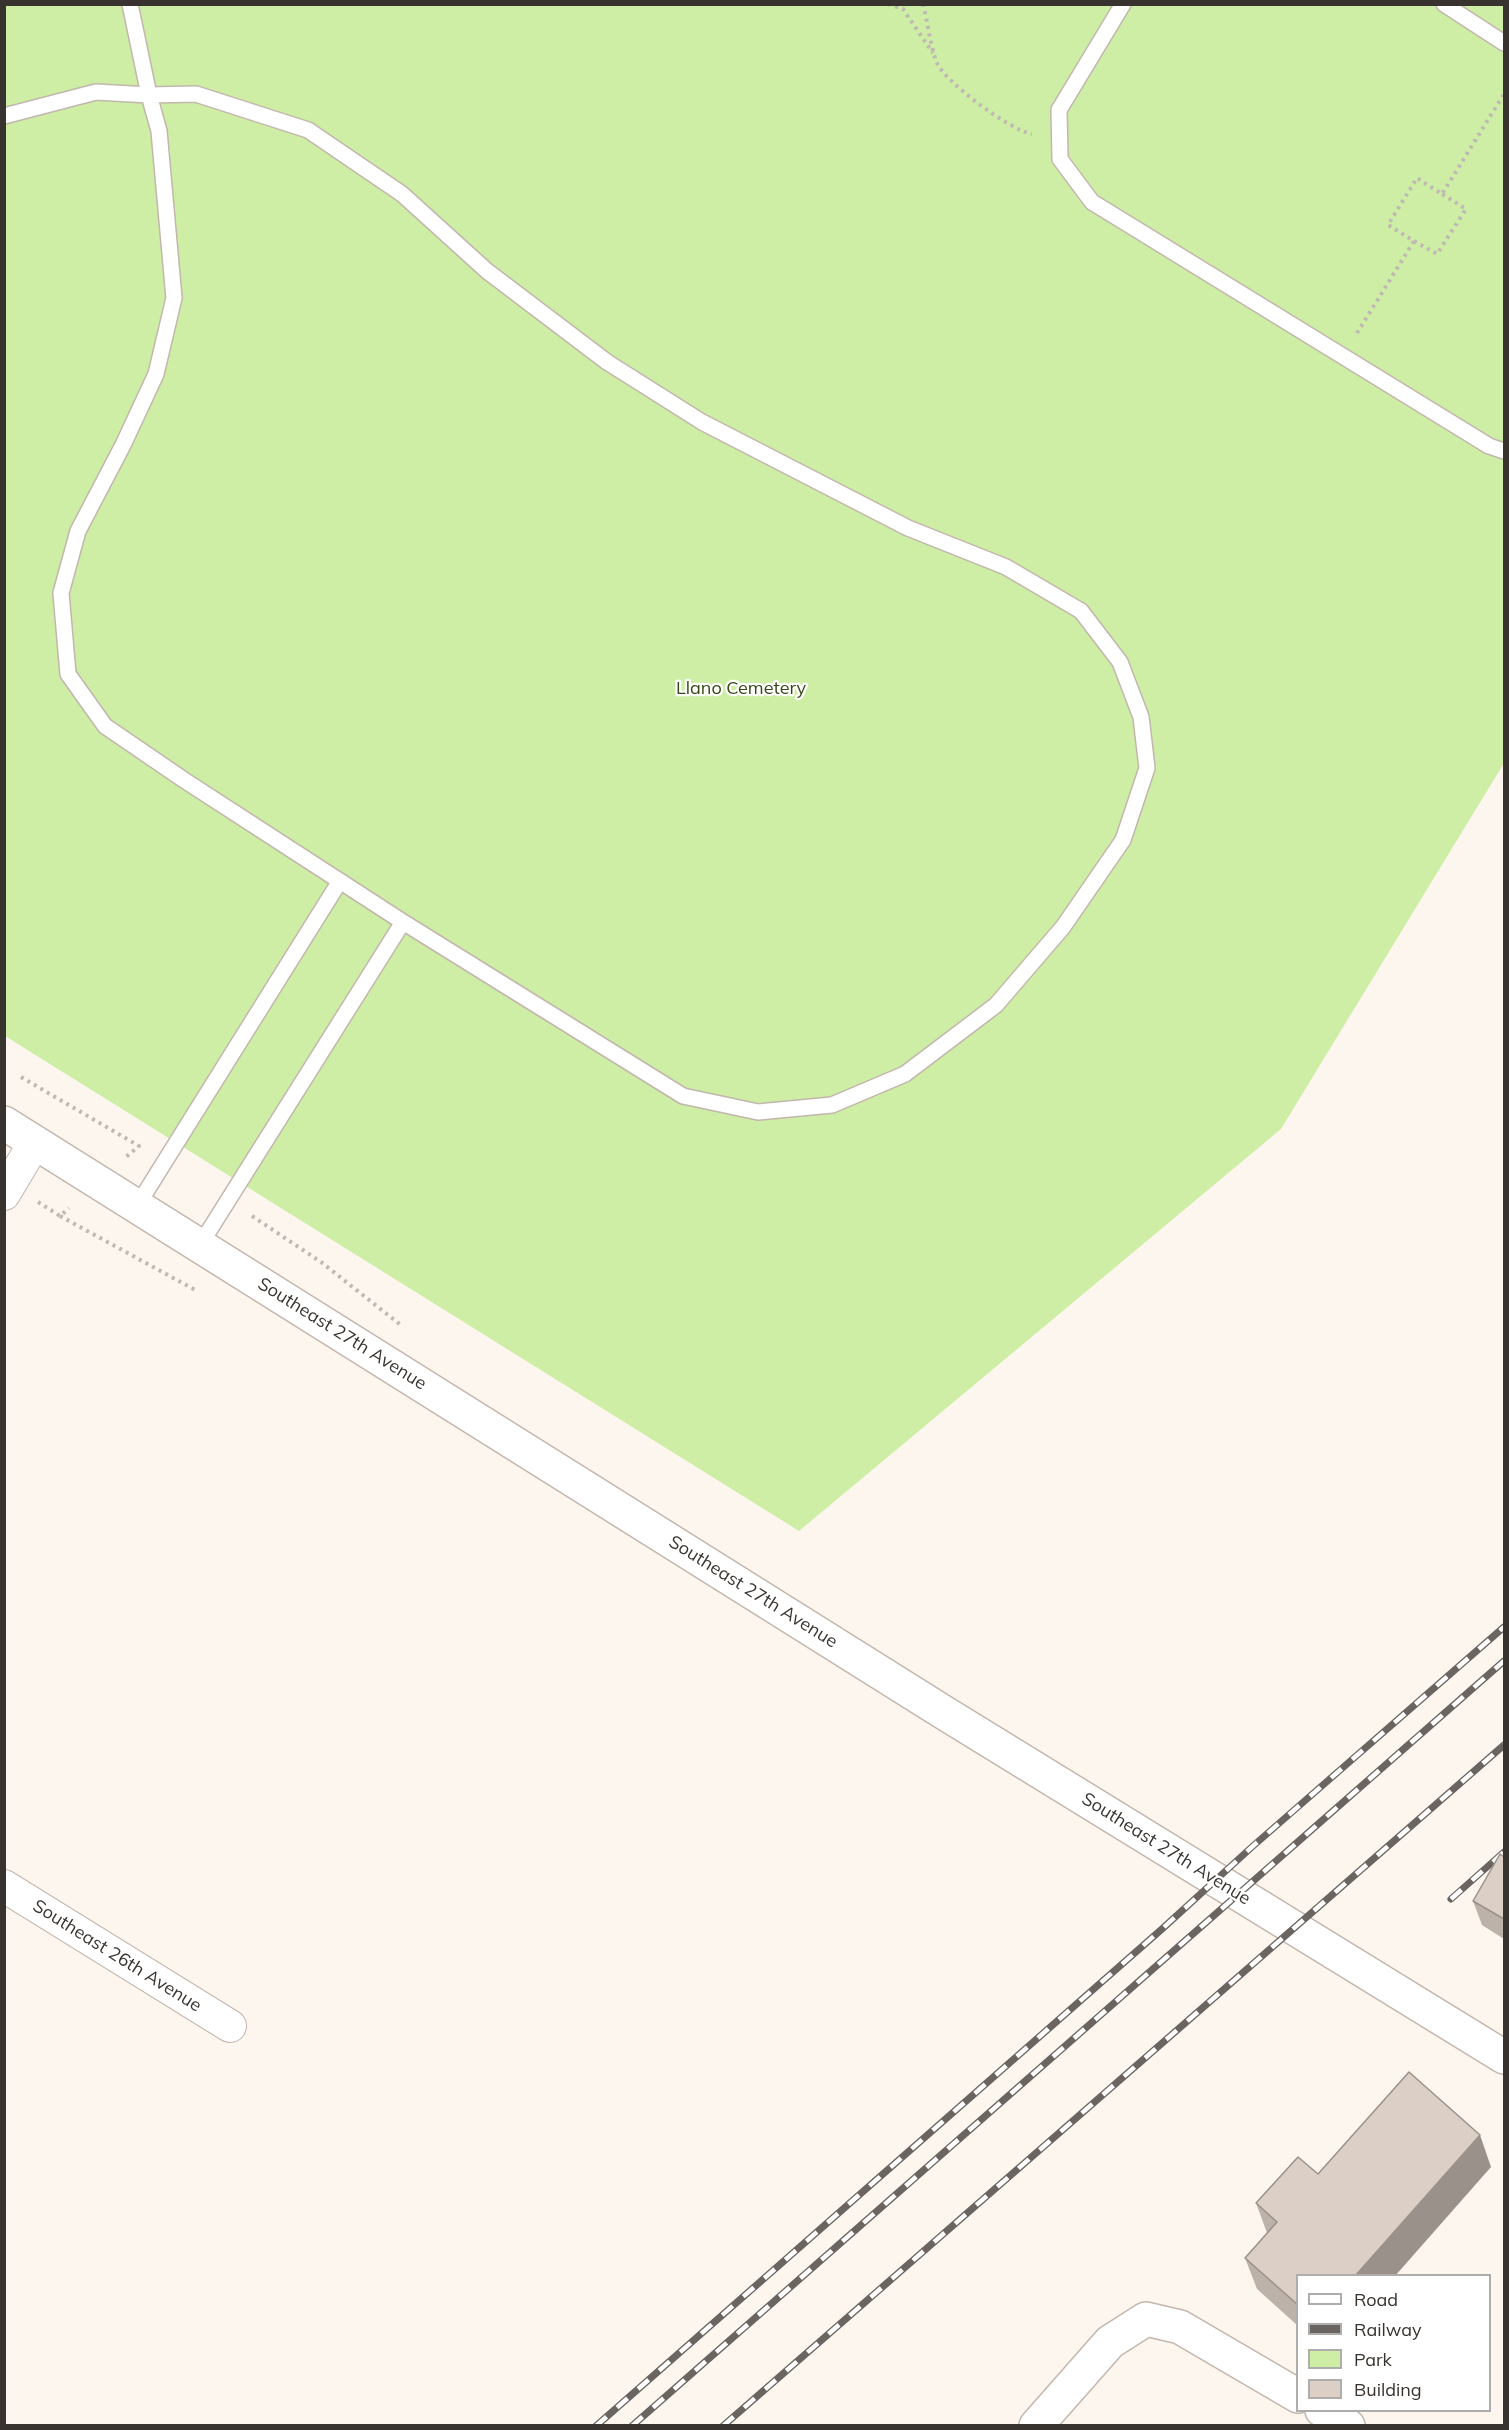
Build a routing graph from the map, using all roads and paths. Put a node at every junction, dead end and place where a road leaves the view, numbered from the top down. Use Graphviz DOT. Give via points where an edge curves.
graph roads {
  1 [pos="130,4"];
  2 [pos="888,4"];
  3 [pos="923,4"];
  4 [pos="1123,4"];
  5 [pos="1444,4"];
  6 [pos="1504,43"];
  7 [pos="936,56"];
  8 [pos="1504,94"];
  9 [pos="149,95"];
  10 [pos="4,116"];
  11 [pos="1059,139"];
  12 [pos="1442,194"];
  13 [pos="1414,241"];
  14 [pos="1343,355"];
  15 [pos="1504,451"];
  16 [pos="340,881"];
  17 [pos="403,922"];
  18 [pos="21,1077"];
  19 [pos="4,1124"];
  20 [pos="35,1142"];
  21 [pos="139,1146"];
  22 [pos="4,1194"];
  23 [pos="137,1206"];
  24 [pos="60,1216"];
  25 [pos="252,1216"];
  26 [pos="200,1245"];
  27 [pos="202,1294"];
  28 [pos="406,1330"];
  29 [pos="4,1886"];
  30 [pos="230,2026"];
  31 [pos="1504,2057"];
  32 [pos="1296,2395"];
  33 [pos="1325,2412"];
  34 [pos="1036,2426"];
  35 [pos="1348,2426"];
  1 -- 9 [label="lane"];
  2 -- 7 [label="path" via="903,9"];
  3 -- 7 [label="path"];
  4 -- 11 [label="lane" via="1059,110"];
  5 -- 6 [label="lane"];
  7 -- 11 [label="path" via="938,65 976,103 1022,132"];
  8 -- 12 [label="path"];
  9 -- 10 [label="lane" via="96,92"];
  9 -- 16 [label="lane" via="159,130 174,298 156,374 78,531 61,593 68,674 105,726"];
  9 -- 17 [label="lane" via="196,94 308,130 402,194 487,271 607,362 702,422 908,528 1006,567 1081,611 1120,662 1142,717 1147,768 1123,840 1063,927 996,1005 905,1074 832,1106 758,1112 683,1096"];
  11 -- 14 [label="lane" via="1060,159 1092,201"];
  12 -- 13 [label="path" via="1466,209 1437,254"];
  12 -- 13 [label="path" via="1417,178 1388,225"];
  13 -- 14 [label="path"];
  14 -- 15 [label="lane" via="1489,446"];
  16 -- 17 [label="lane"];
  16 -- 23 [label="lane"];
  17 -- 26 [label="lane"];
  18 -- 21 [label="path"];
  19 -- 20 [label="main road, Southeast 27th Avenue"];
  20 -- 22 [label="street"];
  20 -- 23 [label="main road, Southeast 27th Avenue"];
  23 -- 26 [label="main road, Southeast 27th Avenue"];
  24 -- 27 [label="path"];
  25 -- 28 [label="path" via="321,1263"];
  26 -- 31 [label="main road, Southeast 27th Avenue" via="944,1712"];
  29 -- 30 [label="street, Southeast 26th Avenue"];
  32 -- 34 [label="main road" via="1180,2327 1146,2319 1110,2342"];
  33 -- 35 [label="main road"];
}
